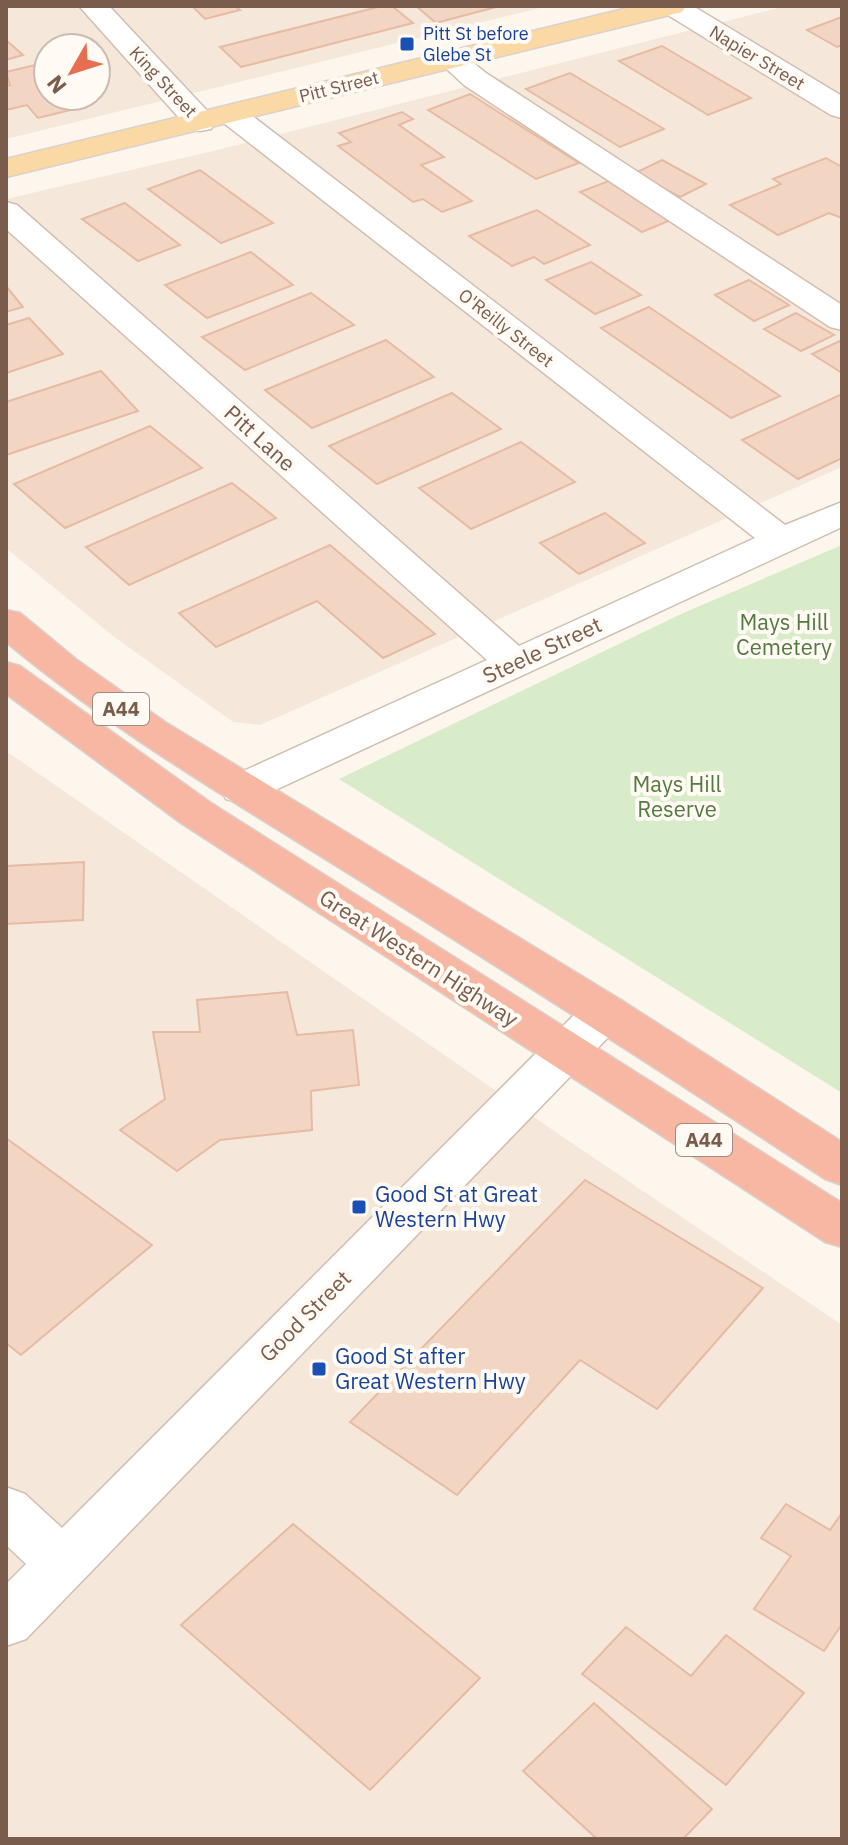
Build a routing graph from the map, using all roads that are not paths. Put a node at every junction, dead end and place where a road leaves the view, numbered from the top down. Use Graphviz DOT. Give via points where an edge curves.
graph roads {
  1 [pos="93,6"];
  2 [pos="673,6"];
  3 [pos="451,59"];
  4 [pos="842,109"];
  5 [pos="216,118"];
  6 [pos="6,168"];
  7 [pos="6,212"];
  8 [pos="842,320"];
  9 [pos="842,513"];
  10 [pos="781,540"];
  11 [pos="6,622"];
  12 [pos="514,663"];
  13 [pos="6,675"];
  14 [pos="241,789"];
  15 [pos="605,1012"];
  16 [pos="566,1052"];
  17 [pos="842,1166"];
  18 [pos="842,1228"];
  19 [pos="6,1510"];
  20 [pos="62,1563"];
  21 [pos="6,1621"];
  1 -- 5 [label="street, King Street"];
  2 -- 3 [label="main road, Pitt Street"];
  2 -- 4 [label="street, Napier Street"];
  3 -- 5 [label="main road, Pitt Street"];
  3 -- 8 [label="street"];
  5 -- 6 [label="main road, Pitt Street"];
  5 -- 10 [label="street, O'Reilly Street"];
  7 -- 12 [label="street, Pitt Lane"];
  9 -- 10 [label="street, Steele Street"];
  10 -- 12 [label="street, Steele Street"];
  11 -- 14 [label="highway, A44" via="63,669"];
  12 -- 14 [label="street, Steele Street"];
  13 -- 16 [label="highway, Great Western Highway / A44" via="196,813"];
  14 -- 15 [label="highway, A44"];
  15 -- 16 [label="street, Good Street"];
  15 -- 17 [label="highway, A44"];
  16 -- 18 [label="highway, Great Western Highway / A44"];
  16 -- 20 [label="street, Good Street"];
  19 -- 20 [label="street"];
  20 -- 21 [label="street, Good Street"];
}
